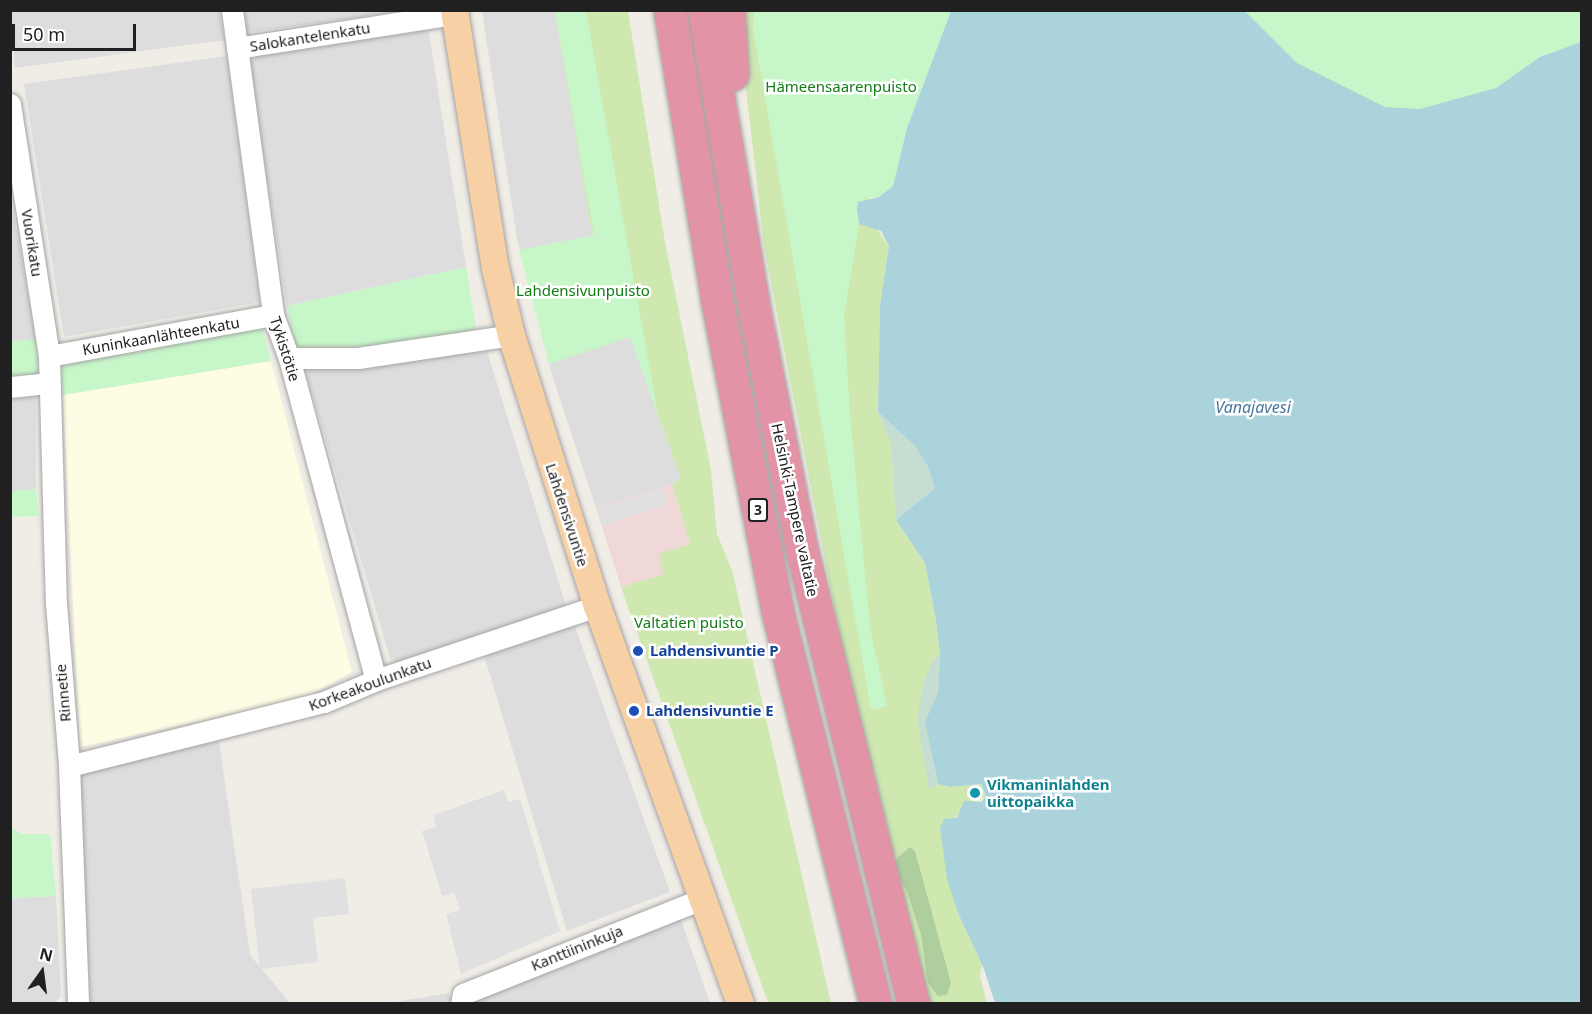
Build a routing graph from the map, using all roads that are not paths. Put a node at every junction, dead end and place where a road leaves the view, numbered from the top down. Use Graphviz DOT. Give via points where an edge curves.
graph roads {
  1 [pos="232,10"];
  2 [pos="670,10"];
  3 [pos="704,10"];
  4 [pos="729,10"];
  5 [pos="454,12"];
  6 [pos="237,48"];
  7 [pos="10,104"];
  8 [pos="730,154"];
  9 [pos="273,315"];
  10 [pos="511,335"];
  11 [pos="49,356"];
  12 [pos="289,358"];
  13 [pos="49,383"];
  14 [pos="10,387"];
  15 [pos="597,606"];
  16 [pos="376,680"];
  17 [pos="69,766"];
  18 [pos="702,899"];
  19 [pos="78,1004"];
  20 [pos="460,1004"];
  21 [pos="740,1004"];
  22 [pos="876,1004"];
  23 [pos="914,1004"];
  1 -- 6 [label="street, Tykistötie"];
  2 -- 22 [label="highway, 3" via="717,298 777,608"];
  3 -- 8 [label="highway, Helsinki-Tampere valtatie"];
  4 -- 8 [label="highway" via="733,110"];
  5 -- 6 [label="street, Salokantelenkatu"];
  5 -- 10 [label="main road, Lahdensivuntie" via="495,268"];
  6 -- 9 [label="street, Tykistötie"];
  7 -- 11 [label="street, Vuorikatu"];
  8 -- 23 [label="highway, Helsinki-Tampere valtatie" via="756,317 802,549"];
  9 -- 11 [label="street, Kuninkaanlähteenkatu"];
  9 -- 12 [label="street, Tykistötie"];
  10 -- 12 [label="street" via="357,358"];
  10 -- 15 [label="main road, Lahdensivuntie"];
  11 -- 13 [label="street, Vuorikatu"];
  12 -- 16 [label="street, Tykistötie"];
  13 -- 14 [label="street"];
  13 -- 17 [label="street, Rinnetie" via="56,603"];
  15 -- 16 [label="street, Korkeakoulunkatu"];
  15 -- 18 [label="main road, Lahdensivuntie"];
  16 -- 17 [label="street, Korkeakoulunkatu" via="324,702"];
  17 -- 19 [label="street, Rinnetie"];
  18 -- 20 [label="street, Kanttiininkuja" via="462,994"];
  18 -- 21 [label="main road, Lahdensivuntie"];
}
